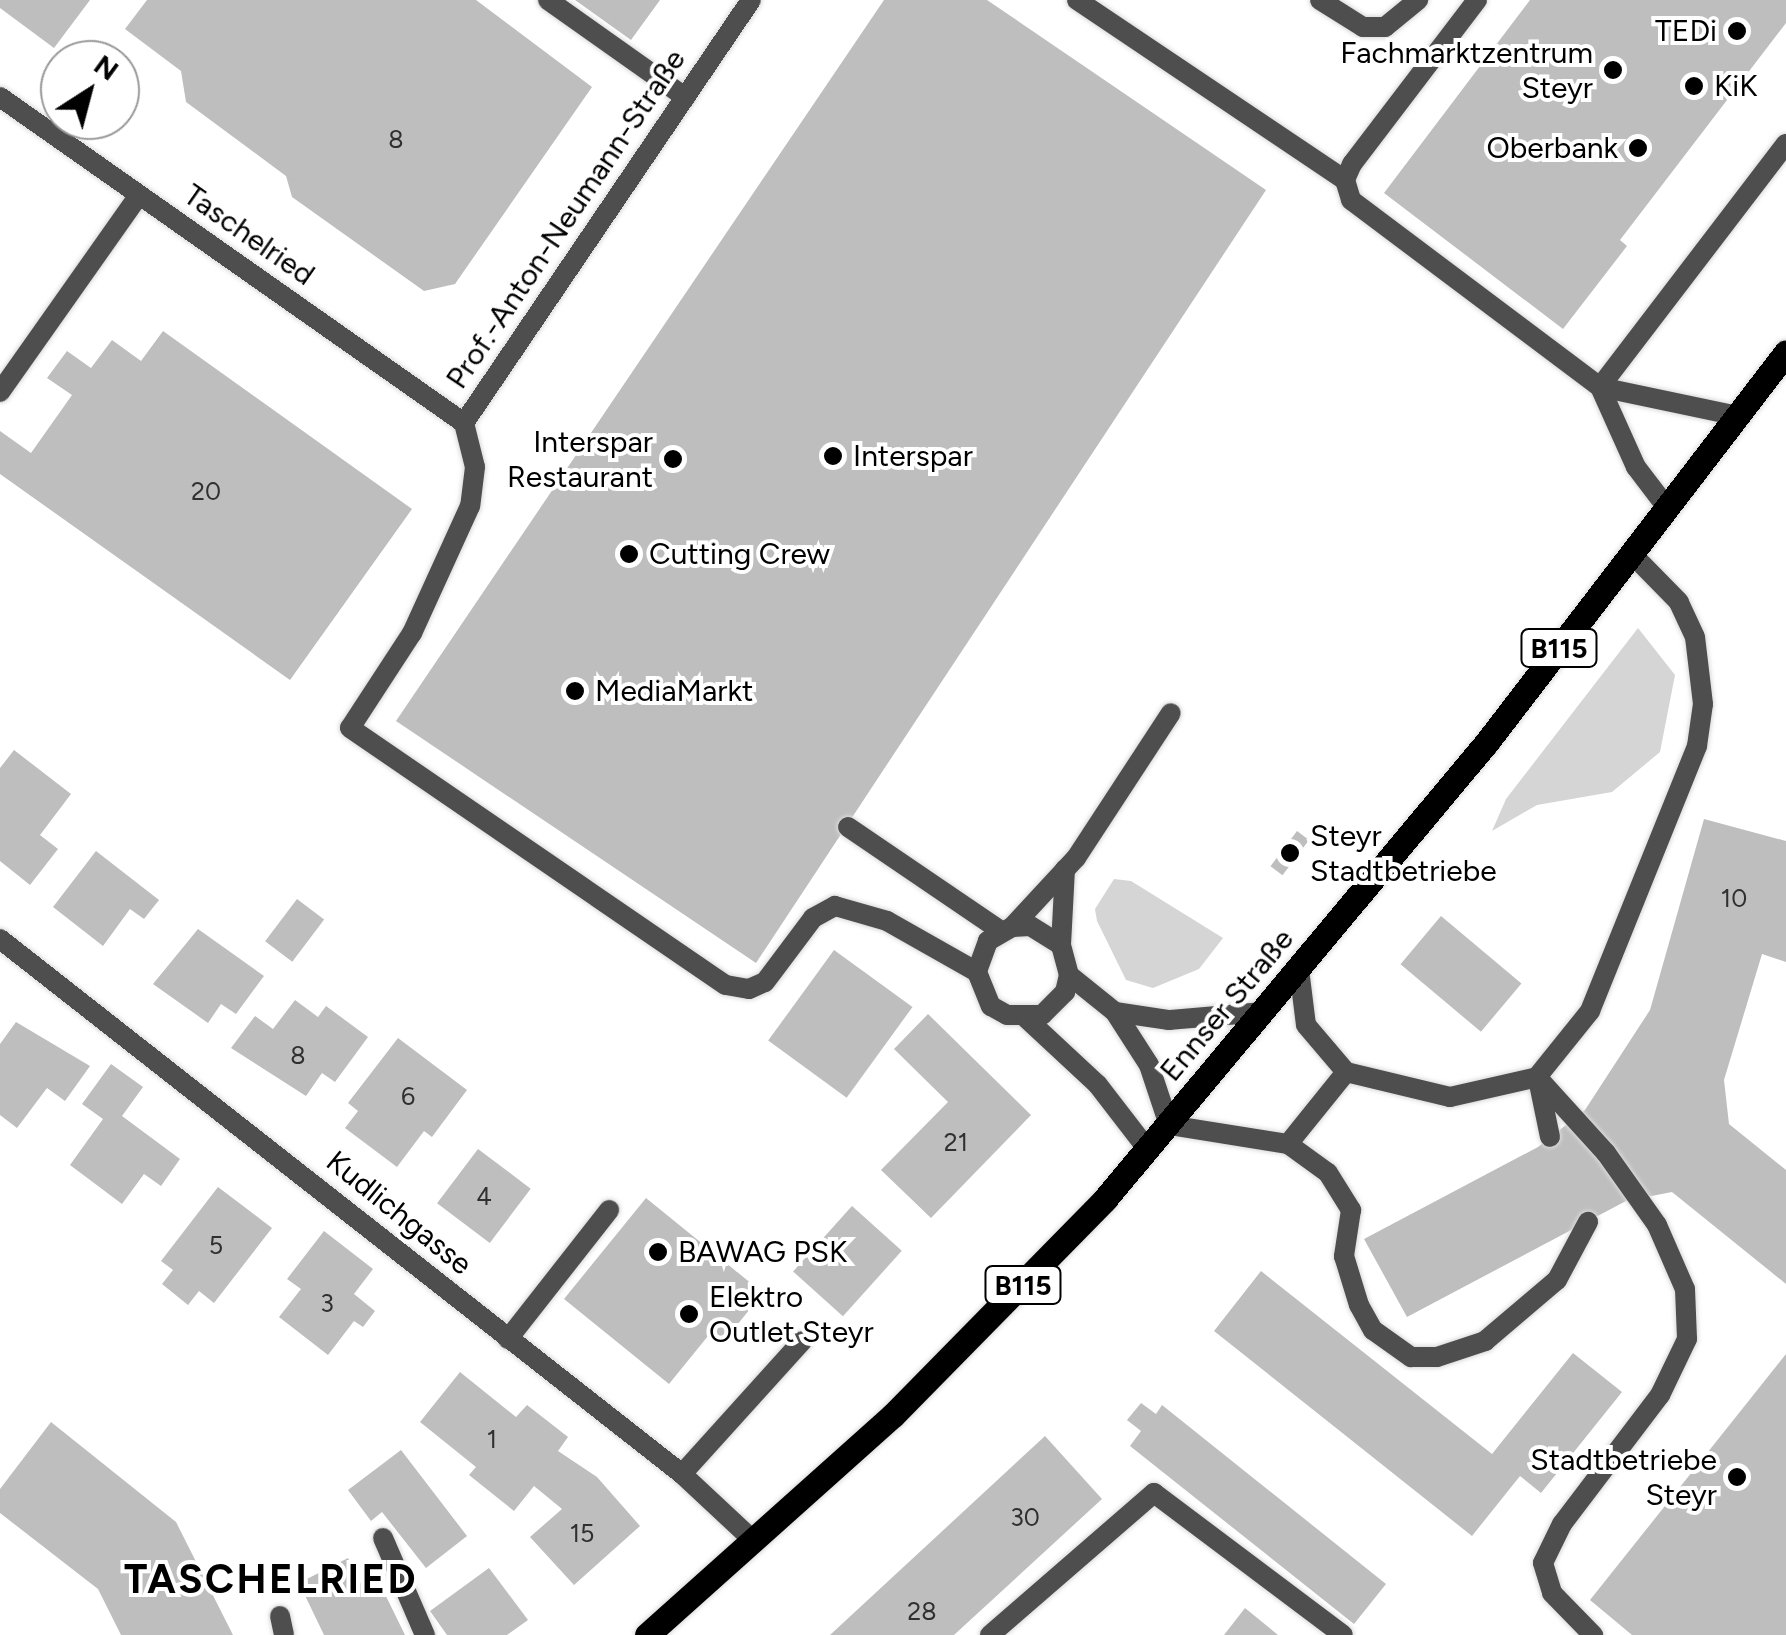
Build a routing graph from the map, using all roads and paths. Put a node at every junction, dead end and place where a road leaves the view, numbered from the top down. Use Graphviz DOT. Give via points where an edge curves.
graph roads {
  1 [pos="548,0"];
  2 [pos="751,0"];
  3 [pos="1078,0"];
  4 [pos="1320,0"];
  5 [pos="1418,0"];
  6 [pos="1477,0"];
  7 [pos="0,97"];
  8 [pos="684,98"];
  9 [pos="1786,144"];
  10 [pos="1345,180"];
  11 [pos="139,195"];
  12 [pos="1786,352"];
  13 [pos="1600,387"];
  14 [pos="0,392"];
  15 [pos="1738,416"];
  16 [pos="464,423"];
  17 [pos="1668,509"];
  18 [pos="1632,554"];
  19 [pos="1171,713"];
  20 [pos="848,826"];
  21 [pos="1066,869"];
  22 [pos="1007,928"];
  23 [pos="0,939"];
  24 [pos="1061,945"];
  25 [pos="1299,969"];
  26 [pos="976,972"];
  27 [pos="1069,976"];
  28 [pos="1115,1012"];
  29 [pos="1262,1012"];
  30 [pos="1026,1018"];
  31 [pos="1346,1072"];
  32 [pos="1537,1077"];
  33 [pos="1169,1125"];
  34 [pos="1550,1137"];
  35 [pos="1288,1144"];
  36 [pos="1148,1150"];
  37 [pos="609,1210"];
  38 [pos="1588,1222"];
  39 [pos="508,1339"];
  40 [pos="802,1341"];
  41 [pos="682,1474"];
  42 [pos="383,1538"];
  43 [pos="755,1542"];
  44 [pos="424,1635"];
  45 [pos="647,1635"];
  46 [pos="990,1635"];
  47 [pos="1342,1635"];
  48 [pos="1592,1635"];
  1 -- 8 [label="street"];
  2 -- 8 [label="street, Prof.-Anton-Neumann-Straße"];
  3 -- 10 [label="street"];
  4 -- 5 [label="street" via="1363,27 1384,27"];
  6 -- 10 [label="street"];
  7 -- 11 [label="street, Taschelried"];
  8 -- 16 [label="street, Prof.-Anton-Neumann-Straße"];
  9 -- 13 [label="street"];
  10 -- 13 [label="street" via="1351,200 1370,217"];
  11 -- 14 [label="street"];
  11 -- 16 [label="street, Taschelried"];
  12 -- 15 [label="main road, Ennser Straße / B115"];
  13 -- 15 [label="street"];
  13 -- 17 [label="street" via="1636,468"];
  15 -- 17 [label="main road, Ennser Straße / B115"];
  16 -- 26 [label="street" via="475,466 470,506 412,632 350,728 726,985 749,989 765,982 812,918 835,906 886,922"];
  17 -- 18 [label="main road, Ennser Straße / B115"];
  18 -- 25 [label="main road, Ennser Straße / B115"];
  18 -- 32 [label="street" via="1680,602 1695,637 1703,704 1697,746 1590,1011"];
  19 -- 21 [label="street"];
  20 -- 22 [label="street"];
  21 -- 22 [label="street"];
  21 -- 24 [label="street"];
  22 -- 24 [label="street" via="1030,926"];
  22 -- 26 [label="street" via="979,956"];
  23 -- 39 [label="street, Kudlichgasse"];
  24 -- 27 [label="street"];
  25 -- 29 [label="main road, Ennser Straße / B115"];
  25 -- 31 [label="street" via="1306,1025"];
  26 -- 30 [label="street" via="991,1006"];
  27 -- 28 [label="street"];
  27 -- 30 [label="street" via="1055,1005"];
  28 -- 29 [label="street" via="1169,1020"];
  28 -- 33 [label="street" via="1149,1065"];
  29 -- 33 [label="main road, Ennser Straße / B115"];
  30 -- 36 [label="street" via="1116,1105"];
  31 -- 32 [label="street" via="1450,1097"];
  31 -- 35 [label="street"];
  32 -- 34 [label="street"];
  32 -- 48 [label="street" via="1606,1152 1657,1225 1684,1289 1687,1339 1660,1395 1562,1524 1543,1562 1552,1594"];
  33 -- 35 [label="street"];
  33 -- 36 [label="main road, Ennser Straße / B115"];
  35 -- 38 [label="street" via="1346,1194 1351,1210 1344,1256 1353,1292 1372,1330 1411,1356 1459,1352 1500,1330 1557,1280"];
  36 -- 43 [label="main road, Ennser Straße / B115" via="1034,1275"];
  37 -- 39 [label="street"];
  39 -- 41 [label="street, Kudlichgasse"];
  40 -- 41 [label="street"];
  41 -- 43 [label="street, Kudlichgasse"];
  42 -- 44 [label="street"];
  43 -- 45 [label="main road, Ennser Straße / B115"];
  46 -- 47 [label="street" via="1154,1493"];
}
